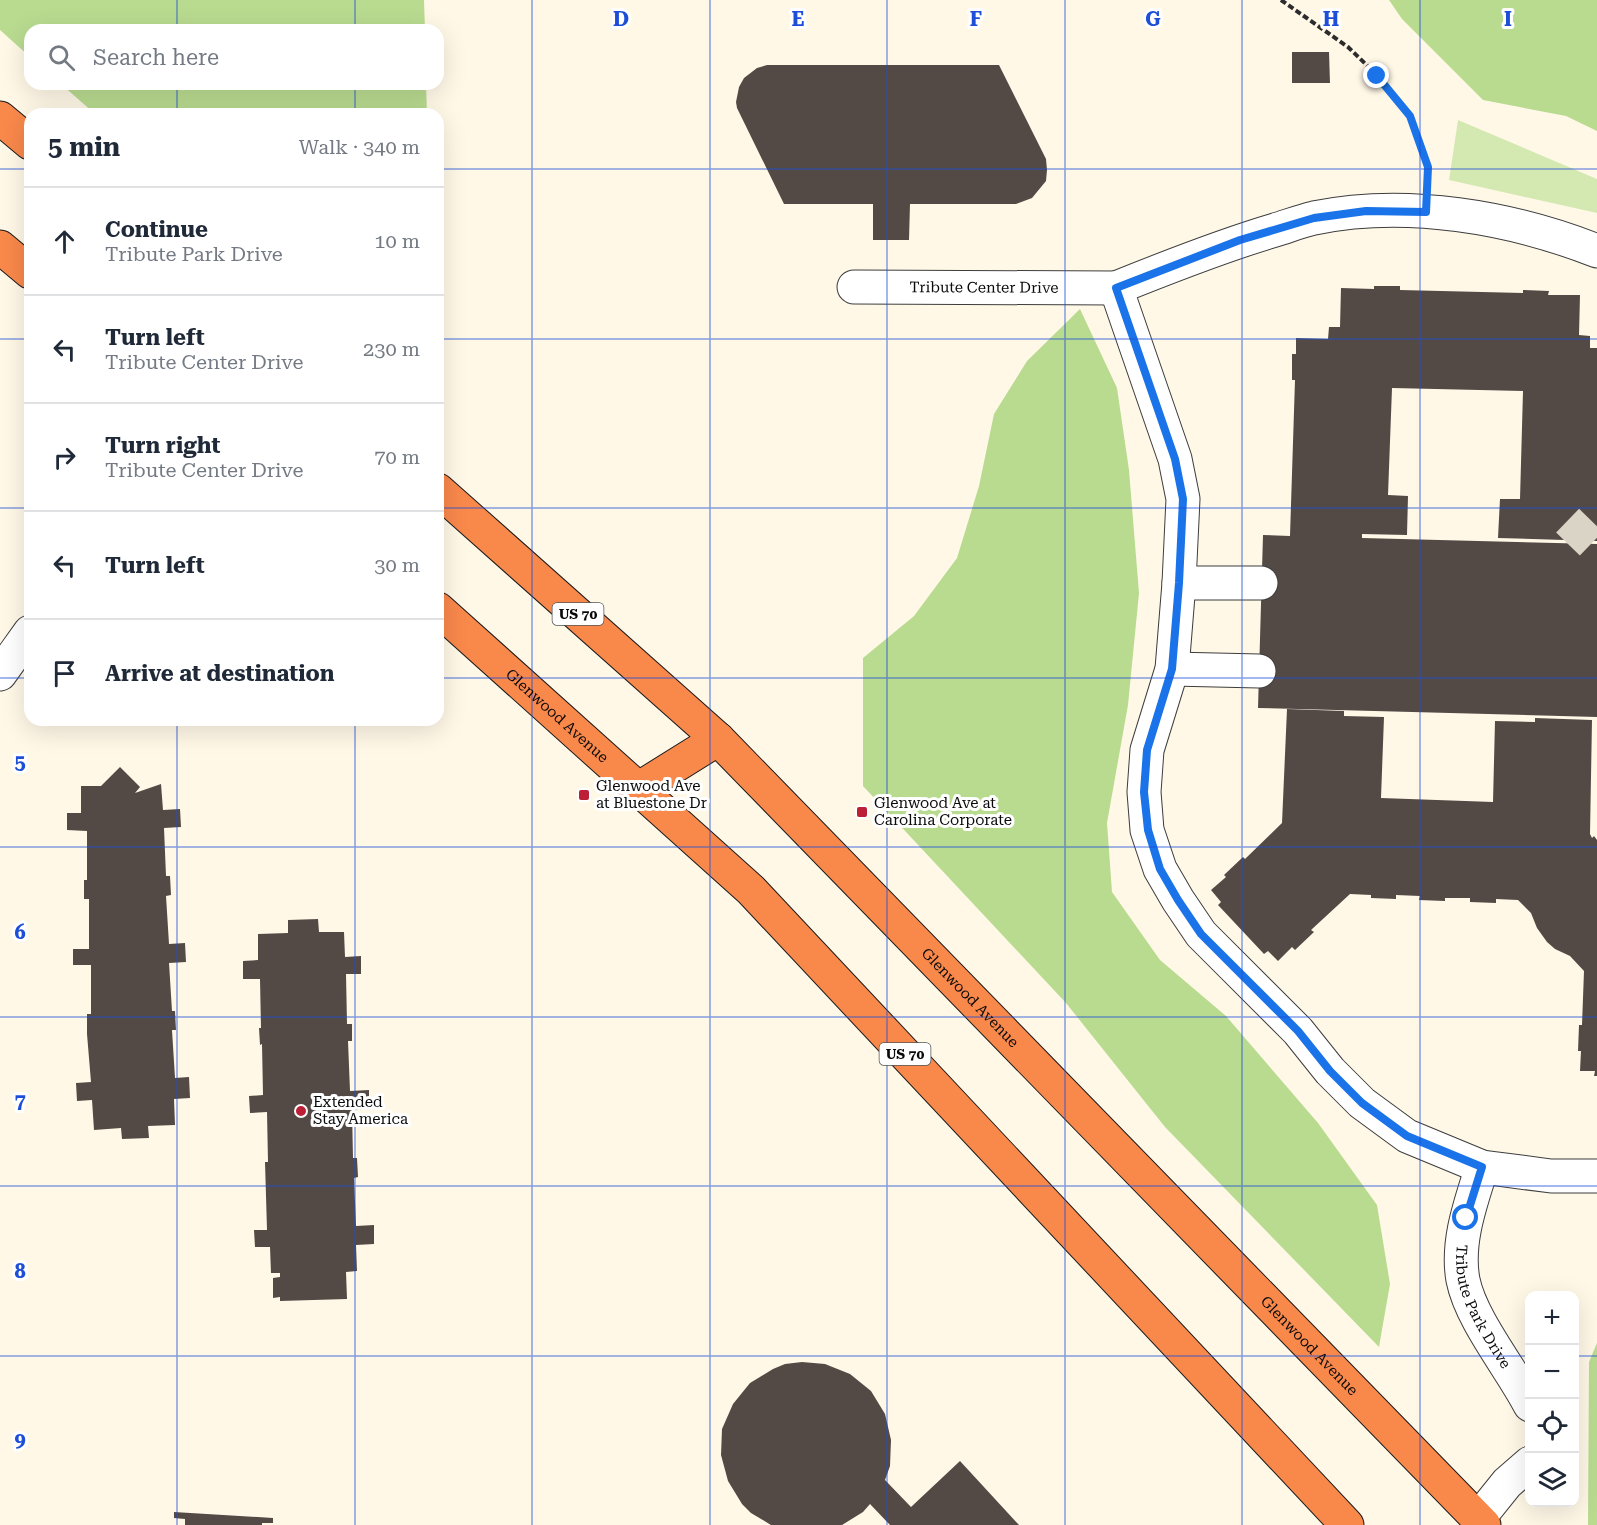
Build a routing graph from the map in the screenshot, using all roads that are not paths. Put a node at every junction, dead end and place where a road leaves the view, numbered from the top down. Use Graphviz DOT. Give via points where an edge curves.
graph roads {
  1 [pos="0,118"];
  2 [pos="24,138"];
  3 [pos="0,247"];
  4 [pos="1597,250"];
  5 [pos="24,267"];
  6 [pos="854,287"];
  7 [pos="1116,288"];
  8 [pos="444,495"];
  9 [pos="1179,583"];
  10 [pos="1262,583"];
  11 [pos="444,614"];
  12 [pos="24,640"];
  13 [pos="1172,669"];
  14 [pos="1259,671"];
  15 [pos="0,674"];
  16 [pos="718,739"];
  17 [pos="638,789"];
  18 [pos="1482,1167"];
  19 [pos="1597,1176"];
  20 [pos="1526,1399"];
  21 [pos="1525,1467"];
  22 [pos="1480,1523"];
  23 [pos="1347,1525"];
  1 -- 2 [label="highway"];
  3 -- 5 [label="highway"];
  4 -- 7 [label="street, Tribute Center Drive" via="1558,236 1465,216 1366,211 1314,218 1240,240"];
  6 -- 7 [label="street, Tribute Center Drive"];
  7 -- 9 [label="street" via="1175,459 1183,499"];
  8 -- 16 [label="highway, Glenwood Avenue / US 70"];
  9 -- 10 [label="street"];
  9 -- 13 [label="street"];
  11 -- 17 [label="highway, Glenwood Avenue / US 70"];
  12 -- 15 [label="street"];
  13 -- 14 [label="street"];
  13 -- 18 [label="street" via="1147,750 1144,792 1148,830 1160,869 1178,900 1201,934 1298,1031 1362,1103 1407,1136"];
  16 -- 17 [label="highway"];
  16 -- 22 [label="highway, Glenwood Avenue / US 70"];
  17 -- 23 [label="highway, Glenwood Avenue / US 70" via="751,890"];
  18 -- 19 [label="street" via="1551,1176"];
  18 -- 20 [label="street, Tribute Park Drive" via="1466,1218 1463,1279 1486,1332"];
  21 -- 22 [label="street" via="1507,1483"];
}
